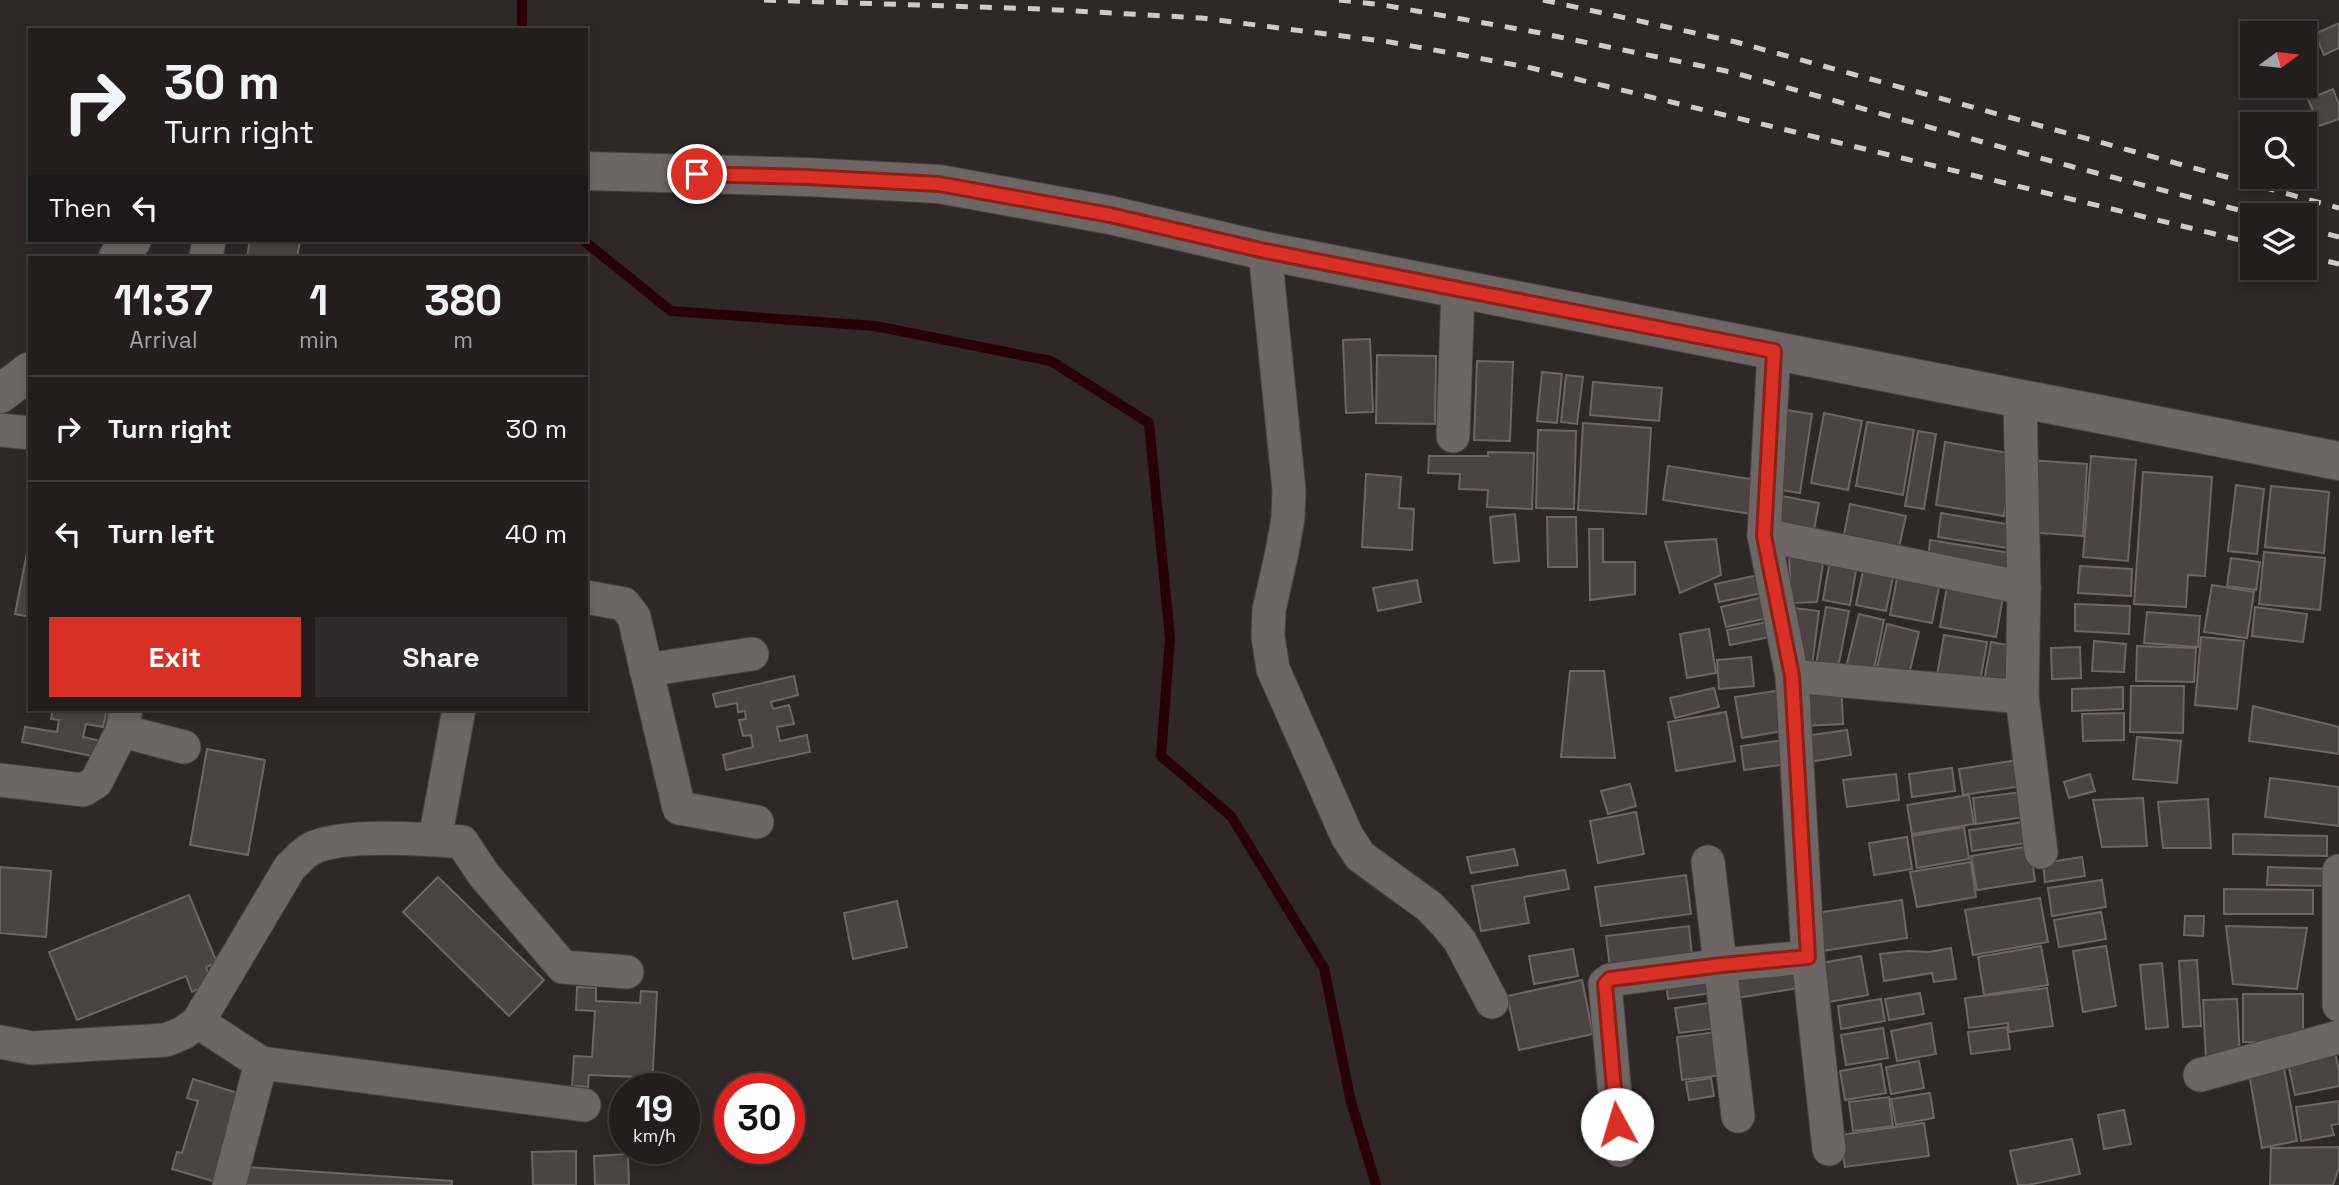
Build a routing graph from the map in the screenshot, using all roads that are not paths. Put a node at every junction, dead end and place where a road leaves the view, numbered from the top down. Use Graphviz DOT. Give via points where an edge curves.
graph roads {
  1 [pos="601,172"];
  2 [pos="129,242"];
  3 [pos="1265,251"];
  4 [pos="119,256"];
  5 [pos="1458,289"];
  6 [pos="1774,351"];
  7 [pos="28,373"];
  8 [pos="0,394"];
  9 [pos="2020,399"];
  10 [pos="0,430"];
  11 [pos="28,433"];
  12 [pos="1453,436"];
  13 [pos="2339,461"];
  14 [pos="1764,536"];
  15 [pos="2024,588"];
  16 [pos="588,597"];
  17 [pos="752,654"];
  18 [pos="646,670"];
  19 [pos="1792,676"];
  20 [pos="2022,697"];
  21 [pos="458,711"];
  22 [pos="124,720"];
  23 [pos="184,747"];
  24 [pos="0,780"];
  25 [pos="757,822"];
  26 [pos="435,839"];
  27 [pos="2041,852"];
  28 [pos="1708,862"];
  29 [pos="2339,871"];
  30 [pos="1808,957"];
  31 [pos="1722,965"];
  32 [pos="626,972"];
  33 [pos="1492,1002"];
  34 [pos="2339,1005"];
  35 [pos="198,1023"];
  36 [pos="2339,1037"];
  37 [pos="0,1042"];
  38 [pos="261,1063"];
  39 [pos="2200,1075"];
  40 [pos="584,1105"];
  41 [pos="1738,1116"];
  42 [pos="1829,1149"];
  43 [pos="1620,1150"];
  44 [pos="229,1185"];
  1 -- 3 [label="street" via="939,184 1110,215"];
  2 -- 4 [label="street"];
  3 -- 5 [label="street"];
  3 -- 33 [label="street" via="1289,490 1288,518 1269,610 1273,669 1360,856 1446,924"];
  5 -- 6 [label="street"];
  5 -- 12 [label="street"];
  6 -- 9 [label="street"];
  6 -- 14 [label="street"];
  7 -- 8 [label="street"];
  9 -- 13 [label="street"];
  9 -- 15 [label="street"];
  10 -- 11 [label="street"];
  14 -- 15 [label="street"];
  14 -- 19 [label="street"];
  15 -- 20 [label="street"];
  16 -- 18 [label="street" via="624,604 634,617"];
  17 -- 18 [label="street"];
  18 -- 25 [label="street" via="679,808"];
  19 -- 20 [label="street"];
  19 -- 30 [label="street"];
  20 -- 27 [label="street"];
  21 -- 26 [label="street"];
  22 -- 23 [label="street"];
  22 -- 24 [label="street" via="96,782 83,790"];
  26 -- 32 [label="street" via="462,842 563,967"];
  26 -- 35 [label="street" via="340,839 310,849 290,867"];
  28 -- 31 [label="street"];
  29 -- 34 [label="street"];
  30 -- 31 [label="street"];
  30 -- 42 [label="street"];
  31 -- 41 [label="street"];
  31 -- 43 [label="street" via="1610,979 1605,984"];
  35 -- 37 [label="street" via="166,1040 32,1048"];
  35 -- 38 [label="street"];
  36 -- 39 [label="street"];
  38 -- 40 [label="street"];
  38 -- 44 [label="street"];
}
